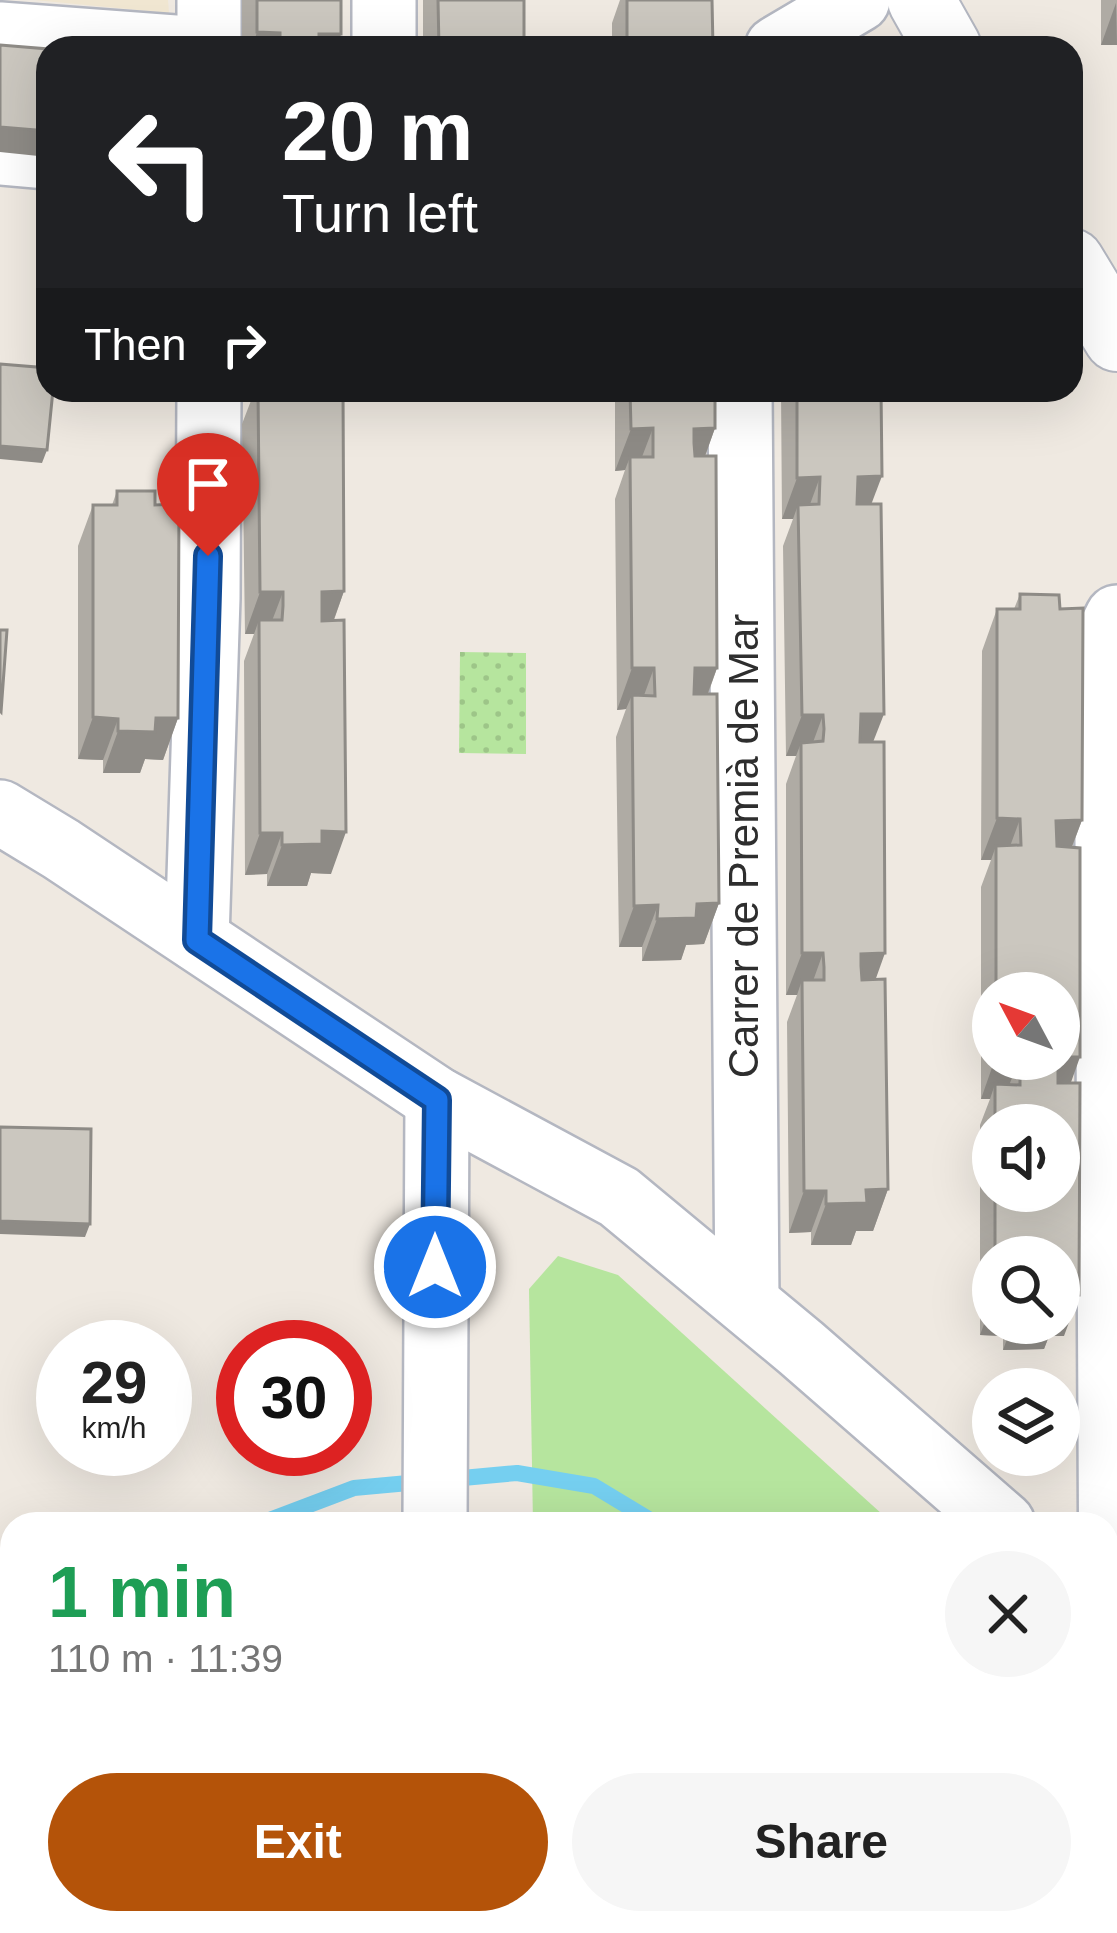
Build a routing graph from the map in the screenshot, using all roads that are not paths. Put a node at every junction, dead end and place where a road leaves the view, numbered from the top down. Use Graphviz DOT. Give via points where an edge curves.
graph roads {
  1 [pos="208,0"];
  2 [pos="384,0"];
  3 [pos="857,0"];
  4 [pos="921,0"];
  5 [pos="0,34"];
  6 [pos="209,36"];
  7 [pos="383,36"];
  8 [pos="797,36"];
  9 [pos="941,36"];
  10 [pos="36,37"];
  11 [pos="0,153"];
  12 [pos="36,156"];
  13 [pos="1083,280"];
  14 [pos="1114,328"];
  15 [pos="209,402"];
  16 [pos="740,402"];
  17 [pos="1117,617"];
  18 [pos="0,812"];
  19 [pos="197,940"];
  20 [pos="437,1100"];
  21 [pos="747,1302"];
  22 [pos="435,1512"];
  23 [pos="989,1512"];
  24 [pos="1111,1512"];
  1 -- 6 [label="street"];
  2 -- 7 [label="street"];
  3 -- 8 [label="street"];
  4 -- 9 [label="street"];
  5 -- 10 [label="street"];
  11 -- 12 [label="street"];
  13 -- 14 [label="street"];
  15 -- 19 [label="street"];
  16 -- 21 [label="street, Carrer de Premià de Mar"];
  17 -- 24 [label="street" via="1106,639"];
  18 -- 19 [label="street"];
  19 -- 20 [label="street"];
  20 -- 21 [label="street" via="619,1197"];
  20 -- 22 [label="street"];
  21 -- 23 [label="street"];
}
